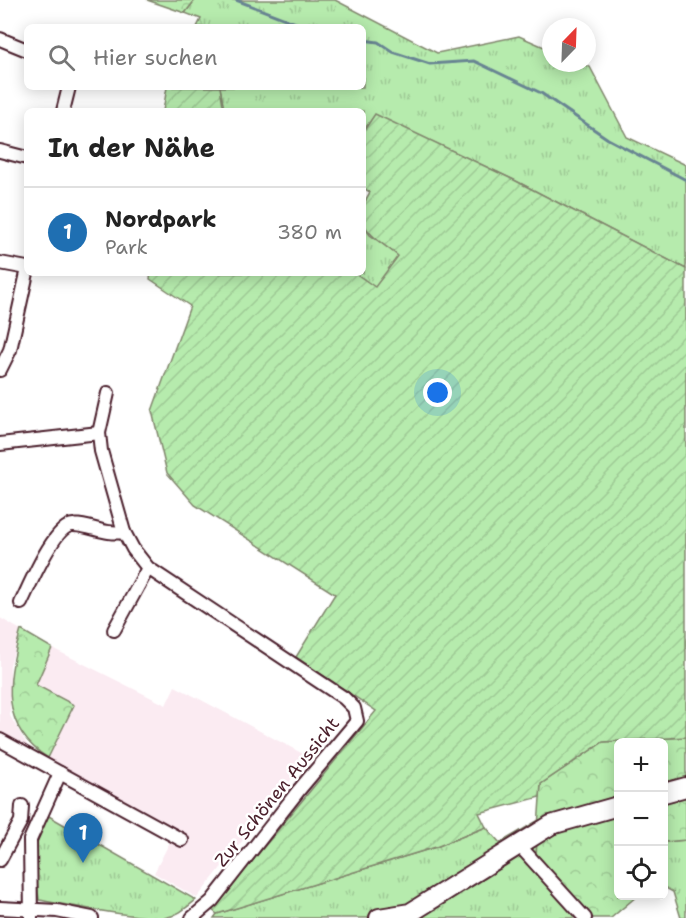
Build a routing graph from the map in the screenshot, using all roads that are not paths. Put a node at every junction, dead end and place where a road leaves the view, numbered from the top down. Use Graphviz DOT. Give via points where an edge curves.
graph roads {
  1 [pos="0,39"];
  2 [pos="24,49"];
  3 [pos="68,90"];
  4 [pos="64,108"];
  5 [pos="0,151"];
  6 [pos="24,157"];
  7 [pos="0,263"];
  8 [pos="24,267"];
  9 [pos="26,276"];
  10 [pos="1,366"];
  11 [pos="108,393"];
  12 [pos="99,433"];
  13 [pos="0,444"];
  14 [pos="124,532"];
  15 [pos="148,568"];
  16 [pos="21,603"];
  17 [pos="114,630"];
  18 [pos="0,740"];
  19 [pos="60,773"];
  20 [pos="686,787"];
  21 [pos="667,792"];
  22 [pos="22,806"];
  23 [pos="614,807"];
  24 [pos="182,840"];
  25 [pos="517,843"];
  26 [pos="0,860"];
  27 [pos="0,908"];
  28 [pos="32,914"];
  29 [pos="92,918"];
  30 [pos="192,918"];
  31 [pos="379,918"];
  32 [pos="585,918"];
  1 -- 2 [label="street"];
  3 -- 4 [label="street"];
  5 -- 6 [label="street"];
  7 -- 8 [label="street"];
  9 -- 10 [label="street" via="10,350"];
  11 -- 12 [label="street"];
  12 -- 13 [label="street"];
  12 -- 14 [label="street, Zur Schönen Aussicht"];
  14 -- 15 [label="street, Zur Schönen Aussicht"];
  14 -- 16 [label="street" via="109,534 74,525 64,527 55,536"];
  15 -- 17 [label="street"];
  15 -- 30 [label="street, Zur Schönen Aussicht" via="344,698 354,708 357,721 212,901"];
  18 -- 19 [label="street"];
  19 -- 24 [label="street"];
  19 -- 28 [label="street" via="30,840"];
  20 -- 21 [label="main road"];
  22 -- 26 [label="street" via="21,821"];
  23 -- 25 [label="main road" via="551,825"];
  25 -- 31 [label="main road" via="410,913"];
  25 -- 32 [label="street"];
  27 -- 28 [label="street"];
  28 -- 29 [label="street" via="57,911"];
}
